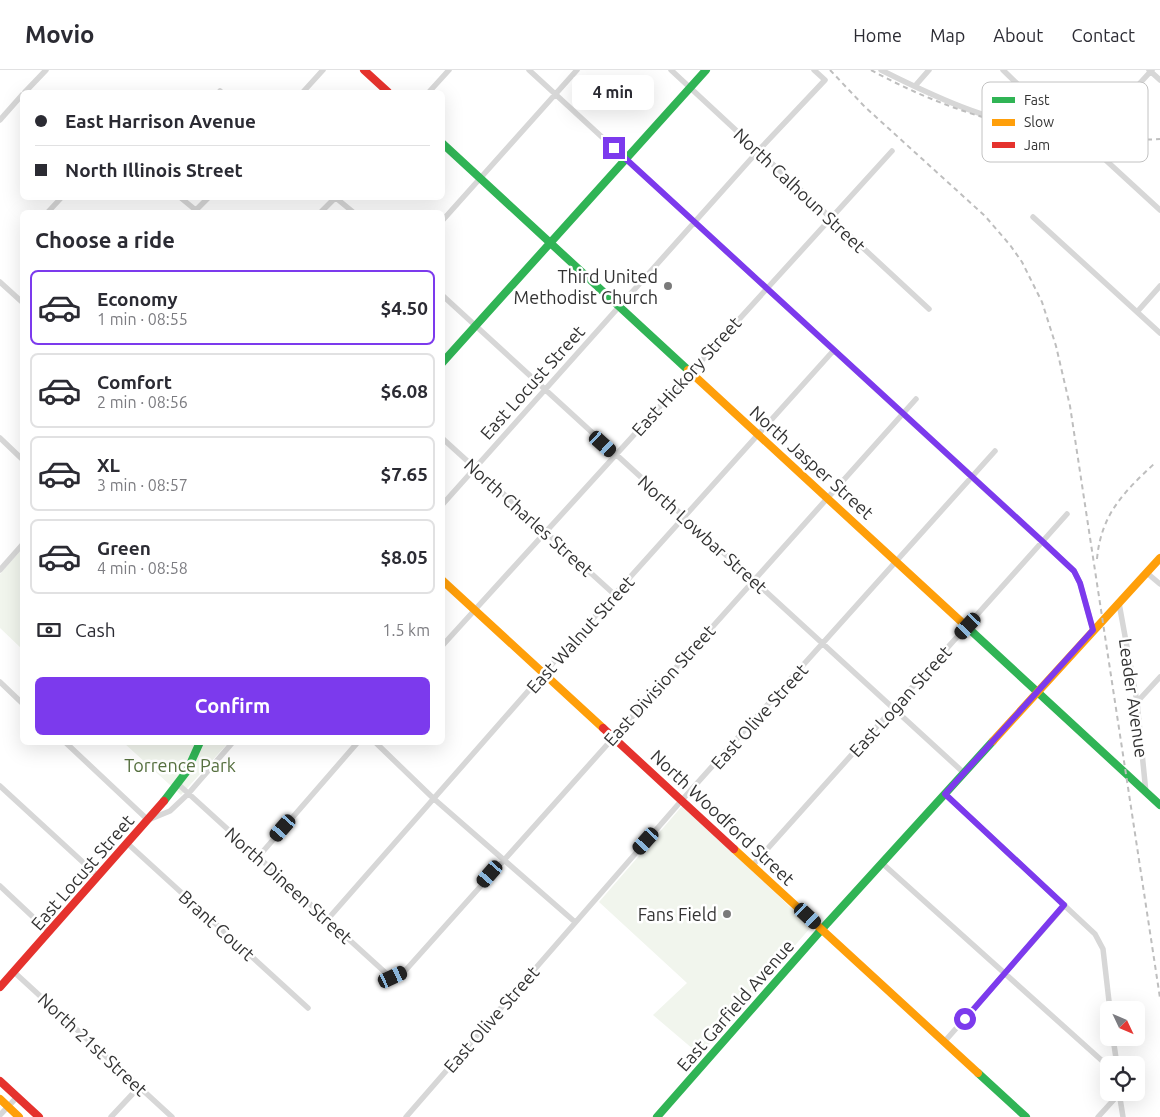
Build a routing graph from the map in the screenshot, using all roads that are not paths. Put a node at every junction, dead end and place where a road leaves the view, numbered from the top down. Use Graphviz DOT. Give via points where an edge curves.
graph roads {
  1 [pos="46,70"];
  2 [pos="323,70"];
  3 [pos="364,70"];
  4 [pos="449,70"];
  5 [pos="530,70"];
  6 [pos="577,70"];
  7 [pos="671,70"];
  8 [pos="706,70"];
  9 [pos="814,70"];
  10 [pos="881,70"];
  11 [pos="929,70"];
  12 [pos="1003,70"];
  13 [pos="1150,71"];
  14 [pos="1160,80"];
  15 [pos="1015,82"];
  16 [pos="1140,82"];
  17 [pos="915,86"];
  18 [pos="690,88"];
  19 [pos="28,90"];
  20 [pos="305,90"];
  21 [pos="386,90"];
  22 [pos="431,90"];
  23 [pos="555,94"];
  24 [pos="20,98"];
  25 [pos="982,112"];
  26 [pos="0,120"];
  27 [pos="445,146"];
  28 [pos="758,151"];
  29 [pos="892,151"];
  30 [pos="626,158"];
  31 [pos="1108,162"];
  32 [pos="480,178"];
  33 [pos="59,200"];
  34 [pos="183,200"];
  35 [pos="206,200"];
  36 [pos="333,200"];
  37 [pos="338,200"];
  38 [pos="50,210"];
  39 [pos="194,210"];
  40 [pos="198,210"];
  41 [pos="323,210"];
  42 [pos="350,210"];
  43 [pos="1160,210"];
  44 [pos="1033,216"];
  45 [pos="830,217"];
  46 [pos="445,218"];
  47 [pos="696,222"];
  48 [pos="552,243"];
  49 [pos="0,282"];
  50 [pos="1160,286"];
  51 [pos="766,288"];
  52 [pos="445,298"];
  53 [pos="20,300"];
  54 [pos="621,306"];
  55 [pos="929,309"];
  56 [pos="1137,312"];
  57 [pos="476,326"];
  58 [pos="1160,333"];
  59 [pos="834,350"];
  60 [pos="445,360"];
  61 [pos="691,372"];
  62 [pos="545,390"];
  63 [pos="916,399"];
  64 [pos="903,413"];
  65 [pos="759,434"];
  66 [pos="0,438"];
  67 [pos="445,441"];
  68 [pos="995,451"];
  69 [pos="615,454"];
  70 [pos="20,458"];
  71 [pos="475,468"];
  72 [pos="972,478"];
  73 [pos="828,496"];
  74 [pos="445,502"];
  75 [pos="1067,514"];
  76 [pos="684,517"];
  77 [pos="546,533"];
  78 [pos="1042,541"];
  79 [pos="20,547"];
  80 [pos="1160,558"];
  81 [pos="898,562"];
  82 [pos="0,570"];
  83 [pos="1147,573"];
  84 [pos="753,580"];
  85 [pos="445,583"];
  86 [pos="1160,584"];
  87 [pos="615,595"];
  88 [pos="1119,603"];
  89 [pos="474,610"];
  90 [pos="968,626"];
  91 [pos="1093,630"];
  92 [pos="445,643"];
  93 [pos="823,645"];
  94 [pos="544,673"];
  95 [pos="1160,677"];
  96 [pos="0,682"];
  97 [pos="1038,691"];
  98 [pos="20,701"];
  99 [pos="1137,702"];
  100 [pos="892,709"];
  101 [pos="613,736"];
  102 [pos="68,745"];
  103 [pos="198,745"];
  104 [pos="230,745"];
  105 [pos="355,745"];
  106 [pos="378,745"];
  107 [pos="964,772"];
  108 [pos="178,784"];
  109 [pos="0,786"];
  110 [pos="1146,793"];
  111 [pos="188,794"];
  112 [pos="945,794"];
  113 [pos="433,798"];
  114 [pos="682,800"];
  115 [pos="1159,801"];
  116 [pos="148,820"];
  117 [pos="126,843"];
  118 [pos="258,856"];
  119 [pos="503,860"];
  120 [pos="883,864"];
  121 [pos="753,865"];
  122 [pos="98,876"];
  123 [pos="0,886"];
  124 [pos="1064,905"];
  125 [pos="327,920"];
  126 [pos="575,922"];
  127 [pos="822,929"];
  128 [pos="50,932"];
  129 [pos="14,972"];
  130 [pos="404,972"];
  131 [pos="1006,972"];
  132 [pos="0,987"];
  133 [pos="1109,1001"];
  134 [pos="308,1008"];
  135 [pos="945,1041"];
  136 [pos="1100,1059"];
  137 [pos="0,1081"];
  138 [pos="139,1087"];
  139 [pos="16,1097"];
  140 [pos="0,1099"];
  141 [pos="1112,1101"];
  142 [pos="1121,1101"];
  143 [pos="8,1106"];
  144 [pos="0,1114"];
  145 [pos="19,1117"];
  146 [pos="38,1117"];
  147 [pos="111,1117"];
  148 [pos="172,1117"];
  149 [pos="406,1117"];
  150 [pos="657,1117"];
  151 [pos="1026,1117"];
  152 [pos="1098,1117"];
  153 [pos="1124,1117"];
  1 -- 19 [label="street"];
  2 -- 20 [label="street"];
  3 -- 21 [label="street"];
  4 -- 22 [label="street"];
  5 -- 23 [label="street"];
  6 -- 23 [label="street"];
  7 -- 18 [label="street, North Calhoun Street"];
  8 -- 18 [label="street"];
  9 -- 28 [label="street, East Locust Street" via="825,80"];
  10 -- 17 [label="street"];
  11 -- 17 [label="street"];
  12 -- 15 [label="street"];
  13 -- 14 [label="street"];
  13 -- 16 [label="street"];
  17 -- 25 [label="street"];
  18 -- 28 [label="street, North Calhoun Street"];
  18 -- 30 [label="street"];
  23 -- 30 [label="street"];
  23 -- 32 [label="street"];
  24 -- 26 [label="street"];
  27 -- 32 [label="street, North Jasper Street"];
  28 -- 45 [label="street, North Calhoun Street"];
  28 -- 47 [label="street, East Locust Street"];
  29 -- 45 [label="street, East Hickory Street"];
  30 -- 47 [label="street"];
  30 -- 48 [label="street"];
  31 -- 43 [label="street"];
  32 -- 46 [label="street"];
  32 -- 48 [label="street, North Jasper Street"];
  33 -- 38 [label="street"];
  34 -- 39 [label="street"];
  35 -- 40 [label="street"];
  36 -- 41 [label="street"];
  37 -- 42 [label="street"];
  44 -- 56 [label="street"];
  45 -- 51 [label="street, East Hickory Street"];
  45 -- 55 [label="street, North Calhoun Street"];
  47 -- 51 [label="street"];
  47 -- 54 [label="street, East Locust Street"];
  48 -- 54 [label="street, North Jasper Street"];
  48 -- 57 [label="street"];
  49 -- 53 [label="street"];
  50 -- 56 [label="street"];
  51 -- 59 [label="street"];
  51 -- 61 [label="street, East Hickory Street"];
  52 -- 57 [label="street, North Lowbar Street"];
  54 -- 61 [label="street, North Jasper Street"];
  54 -- 62 [label="street, East Locust Street"];
  56 -- 58 [label="street"];
  57 -- 60 [label="street"];
  57 -- 62 [label="street, North Lowbar Street"];
  59 -- 64 [label="street"];
  59 -- 65 [label="street, East Walnut Street"];
  61 -- 65 [label="street, North Jasper Street"];
  61 -- 69 [label="street, East Hickory Street"];
  62 -- 69 [label="street, North Lowbar Street"];
  62 -- 71 [label="street, East Locust Street"];
  63 -- 64 [label="street, East Division Street"];
  64 -- 72 [label="street"];
  64 -- 73 [label="street, East Division Street"];
  65 -- 73 [label="street, North Jasper Street"];
  65 -- 76 [label="street, East Walnut Street"];
  66 -- 70 [label="street"];
  67 -- 71 [label="street, North Charles Street"];
  68 -- 72 [label="street, East Olive Street"];
  69 -- 76 [label="street, North Lowbar Street"];
  69 -- 77 [label="street, East Hickory Street"];
  71 -- 74 [label="street, East Locust Street"];
  71 -- 77 [label="street, North Charles Street"];
  72 -- 78 [label="street"];
  72 -- 81 [label="street, East Olive Street"];
  73 -- 81 [label="street, North Jasper Street"];
  73 -- 84 [label="street, East Division Street"];
  75 -- 78 [label="street, East Logan Street"];
  76 -- 84 [label="street, North Lowbar Street"];
  76 -- 87 [label="street, East Walnut Street"];
  77 -- 87 [label="street, North Charles Street"];
  77 -- 89 [label="street, East Hickory Street"];
  78 -- 90 [label="street, East Logan Street"];
  78 -- 91 [label="street" via="1074,571"];
  79 -- 82 [label="street"];
  80 -- 83 [label="street, East Garfield Avenue"];
  81 -- 90 [label="street, North Jasper Street"];
  81 -- 93 [label="street, East Olive Street"];
  83 -- 86 [label="street"];
  83 -- 88 [label="street, East Garfield Avenue"];
  84 -- 93 [label="street, North Lowbar Street"];
  84 -- 101 [label="street, East Division Street"];
  85 -- 89 [label="street, North Woodford Street"];
  87 -- 94 [label="street, East Walnut Street"];
  88 -- 91 [label="street, East Garfield Avenue"];
  88 -- 99 [label="street, Leader Avenue"];
  89 -- 92 [label="street, East Hickory Street"];
  89 -- 94 [label="street, North Woodford Street"];
  90 -- 97 [label="street, North Jasper Street"];
  90 -- 100 [label="street, East Logan Street"];
  91 -- 97 [label="street, East Garfield Avenue"];
  93 -- 100 [label="street, North Lowbar Street"];
  93 -- 114 [label="street, East Olive Street"];
  94 -- 101 [label="street, North Woodford Street"];
  94 -- 113 [label="street, East Walnut Street"];
  95 -- 99 [label="street"];
  96 -- 98 [label="street"];
  97 -- 107 [label="street, East Garfield Avenue"];
  97 -- 110 [label="street, North Jasper Street"];
  99 -- 110 [label="street, Leader Avenue"];
  100 -- 107 [label="street, North Lowbar Street"];
  100 -- 121 [label="street, East Logan Street"];
  101 -- 114 [label="street, North Woodford Street"];
  101 -- 119 [label="street, East Division Street"];
  102 -- 116 [label="street"];
  103 -- 108 [label="street"];
  104 -- 111 [label="street, East Locust Street"];
  105 -- 118 [label="street"];
  106 -- 113 [label="street"];
  107 -- 112 [label="street, East Garfield Avenue"];
  108 -- 111 [label="street, North Dineen Street"];
  108 -- 116 [label="street"];
  109 -- 122 [label="street"];
  110 -- 115 [label="street, North Jasper Street"];
  111 -- 116 [label="street, East Locust Street" via="170,811"];
  111 -- 118 [label="street, North Dineen Street"];
  112 -- 120 [label="street, East Garfield Avenue"];
  112 -- 124 [label="street"];
  113 -- 119 [label="street"];
  113 -- 125 [label="street, East Walnut Street"];
  114 -- 121 [label="street, North Woodford Street"];
  114 -- 126 [label="street, East Olive Street"];
  116 -- 117 [label="street, East Locust Street"];
  117 -- 122 [label="street, East Locust Street"];
  117 -- 134 [label="street, Brant Court"];
  118 -- 125 [label="street, North Dineen Street"];
  119 -- 126 [label="street"];
  119 -- 130 [label="street, East Division Street"];
  120 -- 127 [label="street, East Garfield Avenue"];
  120 -- 131 [label="street"];
  121 -- 127 [label="street, North Woodford Street"];
  122 -- 128 [label="street, East Locust Street"];
  123 -- 128 [label="street"];
  124 -- 131 [label="street"];
  124 -- 133 [label="street" via="1095,934 1103,950"];
  125 -- 130 [label="street, North Dineen Street" via="388,975 393,977"];
  126 -- 149 [label="street, East Olive Street"];
  127 -- 135 [label="street, North Woodford Street"];
  127 -- 150 [label="street, East Garfield Avenue"];
  128 -- 129 [label="street, East Locust Street"];
  129 -- 132 [label="street, East Locust Street"];
  129 -- 138 [label="street, North 21st Street"];
  131 -- 135 [label="street"];
  131 -- 136 [label="street"];
  135 -- 151 [label="street, North Woodford Street"];
  137 -- 139 [label="street"];
  138 -- 147 [label="street"];
  138 -- 148 [label="street, North 21st Street"];
  139 -- 143 [label="street"];
  139 -- 146 [label="street"];
  140 -- 143 [label="street"];
  141 -- 152 [label="street"];
  142 -- 153 [label="street"];
  143 -- 144 [label="street"];
  143 -- 145 [label="street"];
}
